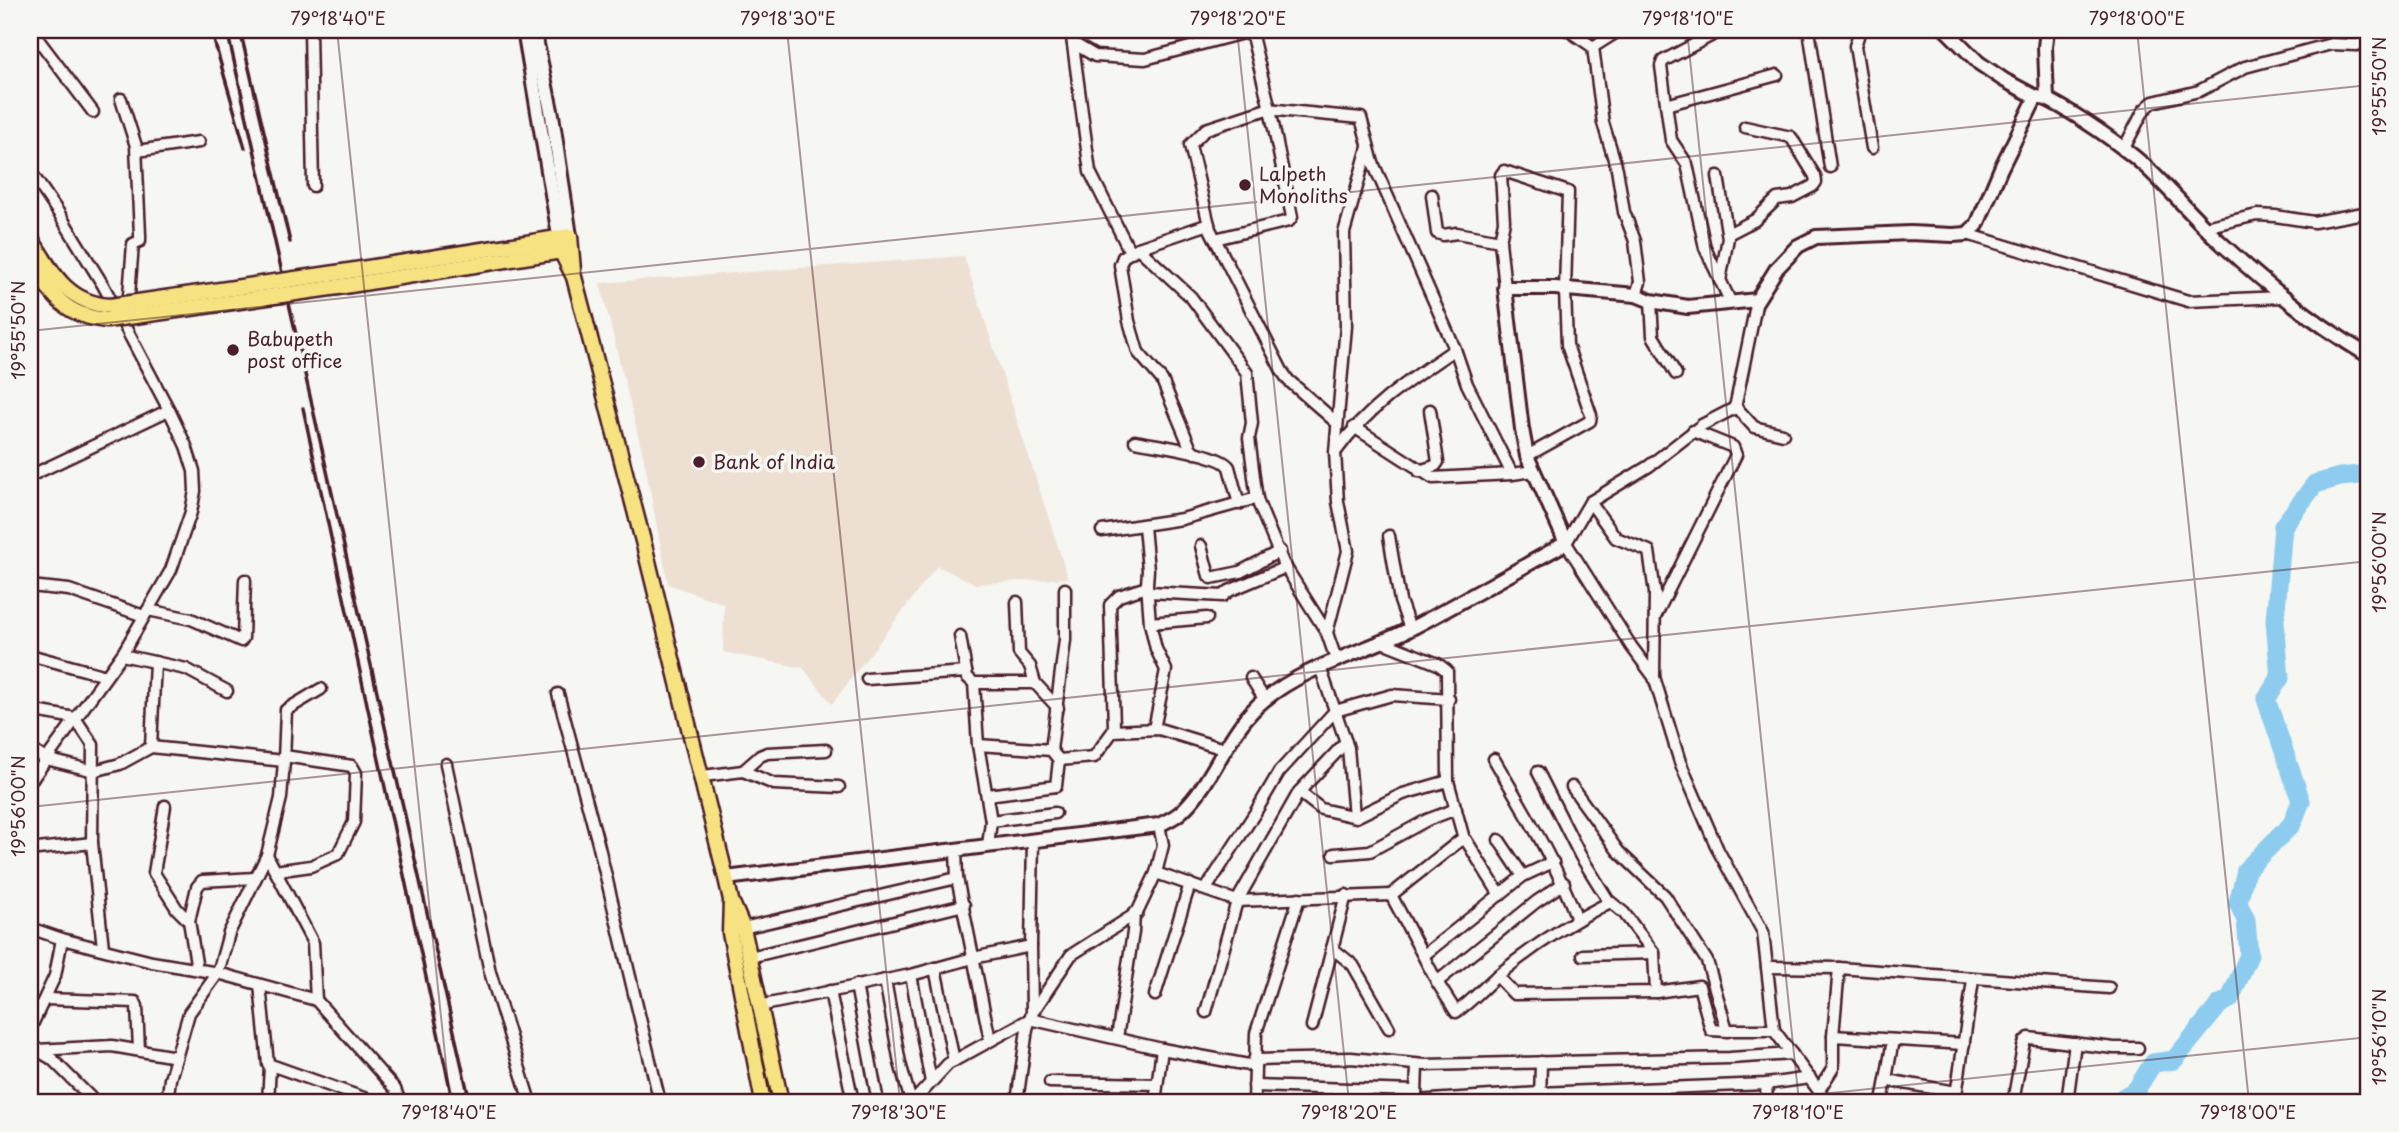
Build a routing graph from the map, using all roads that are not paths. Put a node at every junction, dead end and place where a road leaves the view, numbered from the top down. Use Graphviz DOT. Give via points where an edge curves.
graph roads {
  1 [pos="30,30"];
  2 [pos="310,30"];
  3 [pos="524,30"];
  4 [pos="534,30"];
  5 [pos="1071,30"];
  6 [pos="1568,30"];
  7 [pos="1620,30"];
  8 [pos="1746,30"];
  9 [pos="1809,30"];
  10 [pos="1860,30"];
  11 [pos="1946,30"];
  12 [pos="2046,30"];
  13 [pos="2369,40"];
  14 [pos="1073,43"];
  15 [pos="1593,47"];
  16 [pos="1777,75"];
  17 [pos="2042,98"];
  18 [pos="121,99"];
  19 [pos="1666,105"];
  20 [pos="1270,109"];
  21 [pos="93,112"];
  22 [pos="1745,127"];
  23 [pos="199,142"];
  24 [pos="1369,146"];
  25 [pos="1872,149"];
  26 [pos="2123,150"];
  27 [pos="137,151"];
  28 [pos="1830,167"];
  29 [pos="30,171"];
  30 [pos="1717,176"];
  31 [pos="313,186"];
  32 [pos="1432,195"];
  33 [pos="2369,212"];
  34 [pos="1209,223"];
  35 [pos="2205,227"];
  36 [pos="1728,233"];
  37 [pos="1967,234"];
  38 [pos="30,237"];
  39 [pos="1215,239"];
  40 [pos="1500,241"];
  41 [pos="566,243"];
  42 [pos="1134,250"];
  43 [pos="30,260"];
  44 [pos="337,280"];
  45 [pos="1720,281"];
  46 [pos="1505,288"];
  47 [pos="1565,289"];
  48 [pos="1636,295"];
  49 [pos="2283,297"];
  50 [pos="1757,300"];
  51 [pos="1651,301"];
  52 [pos="1731,303"];
  53 [pos="127,333"];
  54 [pos="1455,349"];
  55 [pos="2369,356"];
  56 [pos="1676,374"];
  57 [pos="1735,406"];
  58 [pos="169,410"];
  59 [pos="1430,410"];
  60 [pos="1337,423"];
  61 [pos="1354,427"];
  62 [pos="1693,431"];
  63 [pos="1783,434"];
  64 [pos="1135,441"];
  65 [pos="1335,452"];
  66 [pos="1195,453"];
  67 [pos="1527,456"];
  68 [pos="1419,471"];
  69 [pos="1534,471"];
  70 [pos="1512,474"];
  71 [pos="30,476"];
  72 [pos="1257,501"];
  73 [pos="1591,502"];
  74 [pos="1238,504"];
  75 [pos="1144,526"];
  76 [pos="1102,531"];
  77 [pos="1389,536"];
  78 [pos="1566,543"];
  79 [pos="1200,546"];
  80 [pos="1280,551"];
  81 [pos="1286,567"];
  82 [pos="245,580"];
  83 [pos="30,586"];
  84 [pos="1148,588"];
  85 [pos="1065,589"];
  86 [pos="1017,602"];
  87 [pos="146,613"];
  88 [pos="1655,617"];
  89 [pos="1207,618"];
  90 [pos="1150,624"];
  91 [pos="1410,629"];
  92 [pos="1327,633"];
  93 [pos="960,636"];
  94 [pos="1379,641"];
  95 [pos="30,655"];
  96 [pos="122,655"];
  97 [pos="1336,659"];
  98 [pos="155,662"];
  99 [pos="1320,667"];
  100 [pos="966,672"];
  101 [pos="106,676"];
  102 [pos="1654,677"];
  103 [pos="1251,678"];
  104 [pos="867,679"];
  105 [pos="974,683"];
  106 [pos="1035,683"];
  107 [pos="321,690"];
  108 [pos="227,691"];
  109 [pos="558,694"];
  110 [pos="1448,699"];
  111 [pos="1265,700"];
  112 [pos="1058,708"];
  113 [pos="30,710"];
  114 [pos="1335,711"];
  115 [pos="75,719"];
  116 [pos="1154,729"];
  117 [pos="1113,731"];
  118 [pos="1346,742"];
  119 [pos="978,745"];
  120 [pos="151,747"];
  121 [pos="30,749"];
  122 [pos="1224,749"];
  123 [pos="826,750"];
  124 [pos="1051,750"];
  125 [pos="46,759"];
  126 [pos="284,759"];
  127 [pos="1494,759"];
  128 [pos="1059,760"];
  129 [pos="446,764"];
  130 [pos="94,771"];
  131 [pos="743,771"];
  132 [pos="1538,772"];
  133 [pos="703,776"];
  134 [pos="1448,781"];
  135 [pos="30,782"];
  136 [pos="839,787"];
  137 [pos="1572,787"];
  138 [pos="1299,792"];
  139 [pos="988,795"];
  140 [pos="165,806"];
  141 [pos="1456,809"];
  142 [pos="1055,813"];
  143 [pos="1354,816"];
  144 [pos="991,821"];
  145 [pos="1159,825"];
  146 [pos="1464,839"];
  147 [pos="1033,840"];
  148 [pos="1499,840"];
  149 [pos="92,843"];
  150 [pos="988,846"];
  151 [pos="30,848"];
  152 [pos="956,850"];
  153 [pos="1334,854"];
  154 [pos="267,855"];
  155 [pos="1553,862"];
  156 [pos="275,871"];
  157 [pos="1156,873"];
  158 [pos="1522,876"];
  159 [pos="255,878"];
  160 [pos="726,878"];
  161 [pos="957,878"];
  162 [pos="1564,883"];
  163 [pos="1190,884"];
  164 [pos="1206,889"];
  165 [pos="1346,895"];
  166 [pos="1391,895"];
  167 [pos="1500,895"];
  168 [pos="1299,898"];
  169 [pos="731,900"];
  170 [pos="1237,901"];
  171 [pos="1610,902"];
  172 [pos="964,905"];
  173 [pos="1134,913"];
  174 [pos="1577,919"];
  175 [pos="189,921"];
  176 [pos="30,928"];
  177 [pos="743,928"];
  178 [pos="62,939"];
  179 [pos="1031,946"];
  180 [pos="103,948"];
  181 [pos="1332,948"];
  182 [pos="1654,953"];
  183 [pos="1424,955"];
  184 [pos="1583,955"];
  185 [pos="750,957"];
  186 [pos="973,958"];
  187 [pos="1767,967"];
  188 [pos="936,968"];
  189 [pos="1839,968"];
  190 [pos="197,969"];
  191 [pos="218,973"];
  192 [pos="911,975"];
  193 [pos="1497,976"];
  194 [pos="885,980"];
  195 [pos="1973,980"];
  196 [pos="1437,982"];
  197 [pos="260,985"];
  198 [pos="856,985"];
  199 [pos="2109,988"];
  200 [pos="830,991"];
  201 [pos="1656,992"];
  202 [pos="1155,995"];
  203 [pos="45,999"];
  204 [pos="316,1000"];
  205 [pos="760,1006"];
  206 [pos="1206,1012"];
  207 [pos="1031,1016"];
  208 [pos="1312,1026"];
  209 [pos="1390,1028"];
  210 [pos="30,1029"];
  211 [pos="1774,1030"];
  212 [pos="1728,1031"];
  213 [pos="1833,1036"];
  214 [pos="1117,1038"];
  215 [pos="1894,1040"];
  216 [pos="990,1041"];
  217 [pos="1964,1044"];
  218 [pos="2075,1044"];
  219 [pos="33,1048"];
  220 [pos="2138,1048"];
  221 [pos="1162,1049"];
  222 [pos="139,1051"];
  223 [pos="1792,1054"];
  224 [pos="176,1057"];
  225 [pos="954,1061"];
  226 [pos="1541,1062"];
  227 [pos="1254,1063"];
  228 [pos="1417,1065"];
  229 [pos="270,1066"];
  230 [pos="1810,1077"];
  231 [pos="1886,1080"];
  232 [pos="931,1082"];
  233 [pos="1050,1082"];
  234 [pos="1157,1084"];
  235 [pos="1766,1084"];
  236 [pos="1254,1086"];
  237 [pos="1819,1090"];
  238 [pos="1591,1097"];
  239 [pos="1955,1097"];
  240 [pos="1416,1098"];
  241 [pos="1540,1098"];
  242 [pos="96,1102"];
  243 [pos="167,1102"];
  244 [pos="268,1102"];
  245 [pos="374,1102"];
  246 [pos="400,1102"];
  247 [pos="530,1102"];
  248 [pos="660,1102"];
  249 [pos="762,1102"];
  250 [pos="781,1102"];
  251 [pos="853,1102"];
  252 [pos="878,1102"];
  253 [pos="912,1102"];
  254 [pos="1017,1102"];
  255 [pos="1155,1102"];
  256 [pos="1254,1102"];
  257 [pos="1767,1102"];
  258 [pos="1827,1102"];
  259 [pos="1882,1102"];
  260 [pos="2013,1102"];
  261 [pos="2067,1102"];
  1 -- 21 [label="street"];
  2 -- 31 [label="street"];
  3 -- 41 [label="main road"];
  4 -- 41 [label="main road" via="552,115"];
  5 -- 14 [label="street"];
  6 -- 15 [label="street"];
  7 -- 15 [label="street"];
  8 -- 19 [label="street" via="1716,33 1663,61"];
  9 -- 28 [label="street"];
  10 -- 25 [label="street" via="1856,46"];
  11 -- 17 [label="main road" via="1979,63"];
  12 -- 17 [label="main road"];
  13 -- 26 [label="street" via="2357,45 2331,44 2245,67 2199,90 2153,102"];
  14 -- 20 [label="street" via="1095,56 1145,59 1248,34 1255,40"];
  14 -- 42 [label="street" via="1090,172"];
  15 -- 48 [label="street" via="1603,124 1635,241 1640,282"];
  16 -- 19 [label="street"];
  17 -- 26 [label="main road" via="2063,107"];
  17 -- 37 [label="main road" via="2001,168 1977,225"];
  18 -- 27 [label="street"];
  19 -- 45 [label="street" via="1671,140 1687,164 1705,248"];
  20 -- 24 [label="street" via="1361,118"];
  20 -- 34 [label="street" via="1206,130 1190,145"];
  20 -- 39 [label="street" via="1291,219"];
  22 -- 36 [label="street" via="1791,137 1816,183 1792,197 1777,199 1755,220"];
  23 -- 27 [label="street"];
  24 -- 54 [label="street"];
  24 -- 60 [label="street" via="1344,233 1346,326"];
  26 -- 35 [label="main road"];
  27 -- 53 [label="street" via="140,241 132,244"];
  29 -- 53 [label="street" via="103,285"];
  30 -- 36 [label="street"];
  32 -- 40 [label="street" via="1437,233"];
  33 -- 35 [label="street" via="2314,222 2257,215"];
  34 -- 39 [label="street"];
  34 -- 42 [label="street"];
  35 -- 49 [label="main road"];
  36 -- 45 [label="street"];
  37 -- 49 [label="street" via="2188,301"];
  37 -- 50 [label="main road" via="1816,237 1798,246 1777,268"];
  38 -- 44 [label="main road, bridge" via="62,286 98,305"];
  39 -- 60 [label="street" via="1284,376"];
  40 -- 46 [label="street"];
  40 -- 47 [label="street" via="1503,172 1568,192"];
  41 -- 44 [label="main road"];
  41 -- 133 [label="main road"];
  42 -- 66 [label="street" via="1120,265 1138,352 1162,380"];
  42 -- 72 [label="street" via="1191,297 1247,373"];
  43 -- 44 [label="main road, bridge" via="60,302 79,315 107,320"];
  45 -- 52 [label="street"];
  46 -- 47 [label="main road"];
  46 -- 67 [label="main road"];
  47 -- 48 [label="main road"];
  47 -- 67 [label="street" via="1567,348 1591,418"];
  48 -- 51 [label="main road"];
  49 -- 55 [label="main road"];
  50 -- 52 [label="main road"];
  50 -- 57 [label="street"];
  51 -- 52 [label="main road" via="1688,307"];
  51 -- 56 [label="street" via="1653,336"];
  53 -- 58 [label="street"];
  54 -- 61 [label="street" via="1391,393"];
  54 -- 70 [label="street" via="1467,384"];
  57 -- 62 [label="street"];
  57 -- 63 [label="street" via="1754,427"];
  58 -- 71 [label="street"];
  58 -- 87 [label="street" via="186,446 195,491 172,570"];
  59 -- 68 [label="street" via="1438,462"];
  60 -- 65 [label="street"];
  61 -- 65 [label="street"];
  61 -- 68 [label="street"];
  62 -- 73 [label="street" via="1650,466"];
  62 -- 88 [label="street" via="1733,446 1736,455"];
  64 -- 66 [label="street"];
  65 -- 92 [label="street" via="1348,551"];
  66 -- 74 [label="street" via="1227,464"];
  67 -- 69 [label="main road"];
  68 -- 70 [label="street" via="1433,478"];
  69 -- 70 [label="street"];
  69 -- 78 [label="main road"];
  72 -- 74 [label="street"];
  72 -- 80 [label="street"];
  73 -- 78 [label="street"];
  73 -- 88 [label="street" via="1616,538 1649,551"];
  74 -- 75 [label="street"];
  75 -- 76 [label="street"];
  75 -- 84 [label="street"];
  77 -- 91 [label="street" via="1400,601"];
  78 -- 91 [label="main road"];
  78 -- 102 [label="street"];
  79 -- 80 [label="street" via="1211,578 1240,572"];
  80 -- 81 [label="street"];
  81 -- 84 [label="street" via="1223,596"];
  81 -- 92 [label="street"];
  82 -- 87 [label="street" via="241,640 191,619"];
  83 -- 87 [label="street" via="69,590"];
  84 -- 90 [label="street"];
  84 -- 117 [label="street" via="1119,596 1110,605"];
  85 -- 112 [label="street"];
  86 -- 106 [label="street" via="1019,653 1029,664"];
  87 -- 96 [label="street"];
  88 -- 102 [label="street"];
  89 -- 90 [label="street"];
  90 -- 116 [label="street" via="1166,674"];
  91 -- 94 [label="main road"];
  92 -- 97 [label="street"];
  93 -- 100 [label="street"];
  94 -- 97 [label="main road"];
  94 -- 110 [label="street" via="1443,667 1449,677"];
  95 -- 101 [label="street"];
  96 -- 98 [label="street"];
  96 -- 101 [label="street"];
  97 -- 99 [label="main road"];
  98 -- 108 [label="street" via="190,671"];
  98 -- 120 [label="street"];
  99 -- 111 [label="main road"];
  99 -- 114 [label="street"];
  100 -- 104 [label="street"];
  100 -- 105 [label="street"];
  101 -- 115 [label="street"];
  102 -- 187 [label="street" via="1680,762 1718,850 1763,932"];
  103 -- 111 [label="street"];
  105 -- 106 [label="street"];
  105 -- 119 [label="street"];
  106 -- 112 [label="street"];
  107 -- 126 [label="street" via="286,710"];
  109 -- 248 [label="street"];
  110 -- 114 [label="street" via="1400,694"];
  110 -- 134 [label="street"];
  111 -- 122 [label="main road" via="1246,716"];
  112 -- 124 [label="street"];
  113 -- 115 [label="street"];
  114 -- 118 [label="street"];
  114 -- 164 [label="street" via="1279,772"];
  115 -- 125 [label="street"];
  115 -- 130 [label="street" via="93,743"];
  116 -- 117 [label="street"];
  116 -- 122 [label="street"];
  117 -- 128 [label="street" via="1094,757"];
  118 -- 138 [label="street"];
  118 -- 143 [label="street"];
  119 -- 124 [label="street"];
  119 -- 139 [label="street"];
  120 -- 126 [label="street"];
  120 -- 130 [label="street" via="120,764"];
  121 -- 125 [label="street"];
  122 -- 145 [label="main road" via="1202,789 1180,813"];
  123 -- 131 [label="street" via="767,753"];
  124 -- 128 [label="street"];
  125 -- 130 [label="street"];
  125 -- 135 [label="street"];
  126 -- 154 [label="street" via="281,798"];
  126 -- 156 [label="street" via="352,766 356,773 354,822 335,856 307,867"];
  127 -- 155 [label="street"];
  128 -- 139 [label="street" via="1056,786"];
  129 -- 247 [label="street" via="490,972"];
  130 -- 149 [label="street"];
  131 -- 133 [label="street"];
  131 -- 136 [label="street" via="774,784"];
  132 -- 171 [label="street"];
  133 -- 160 [label="main road"];
  134 -- 141 [label="street"];
  134 -- 143 [label="street"];
  137 -- 212 [label="street" via="1618,851 1665,896 1700,950"];
  138 -- 143 [label="street" via="1321,809"];
  138 -- 170 [label="street"];
  139 -- 144 [label="street"];
  140 -- 175 [label="street" via="154,873"];
  141 -- 146 [label="street"];
  141 -- 153 [label="street" via="1370,851"];
  142 -- 144 [label="street"];
  144 -- 150 [label="street"];
  145 -- 147 [label="main road"];
  145 -- 157 [label="street" via="1163,845"];
  146 -- 166 [label="street"];
  146 -- 167 [label="street"];
  147 -- 150 [label="main road"];
  147 -- 179 [label="street"];
  148 -- 158 [label="street"];
  149 -- 151 [label="street"];
  149 -- 180 [label="street"];
  150 -- 152 [label="main road"];
  152 -- 160 [label="main road"];
  152 -- 161 [label="street"];
  154 -- 156 [label="street"];
  154 -- 159 [label="street"];
  155 -- 158 [label="street"];
  155 -- 162 [label="street"];
  156 -- 204 [label="street" via="313,943"];
  157 -- 163 [label="street"];
  157 -- 173 [label="street"];
  158 -- 167 [label="street"];
  159 -- 175 [label="street" via="202,881"];
  159 -- 191 [label="street" via="229,933"];
  160 -- 169 [label="main road"];
  161 -- 172 [label="street"];
  161 -- 177 [label="street"];
  162 -- 174 [label="street"];
  162 -- 196 [label="street"];
  163 -- 164 [label="street"];
  163 -- 202 [label="street"];
  164 -- 170 [label="street"];
  165 -- 166 [label="street"];
  165 -- 168 [label="street"];
  165 -- 181 [label="street"];
  166 -- 183 [label="street"];
  167 -- 183 [label="street"];
  168 -- 170 [label="street"];
  168 -- 227 [label="street" via="1256,1033"];
  169 -- 177 [label="main road"];
  169 -- 249 [label="main road" via="730,933"];
  170 -- 206 [label="street"];
  171 -- 174 [label="street"];
  171 -- 182 [label="street" via="1625,913"];
  172 -- 185 [label="street"];
  172 -- 186 [label="street"];
  173 -- 207 [label="street" via="1071,955"];
  173 -- 214 [label="street"];
  174 -- 193 [label="street"];
  175 -- 190 [label="street"];
  176 -- 178 [label="street"];
  177 -- 185 [label="main road"];
  178 -- 180 [label="street"];
  178 -- 203 [label="street" via="59,963"];
  179 -- 186 [label="street"];
  179 -- 207 [label="street"];
  180 -- 190 [label="street"];
  181 -- 208 [label="street"];
  181 -- 209 [label="street" via="1353,965"];
  182 -- 184 [label="street"];
  182 -- 201 [label="street"];
  183 -- 196 [label="street"];
  185 -- 205 [label="main road"];
  186 -- 188 [label="street"];
  186 -- 216 [label="street"];
  187 -- 189 [label="street"];
  187 -- 211 [label="street"];
  188 -- 192 [label="street"];
  188 -- 225 [label="street"];
  189 -- 195 [label="street"];
  189 -- 213 [label="street"];
  190 -- 191 [label="street"];
  191 -- 197 [label="street"];
  191 -- 224 [label="street" via="189,1013"];
  192 -- 194 [label="street"];
  192 -- 232 [label="street"];
  193 -- 196 [label="street" via="1456,1012"];
  193 -- 201 [label="street" via="1514,994"];
  194 -- 198 [label="street"];
  194 -- 253 [label="street"];
  195 -- 199 [label="street"];
  195 -- 217 [label="street"];
  197 -- 204 [label="street"];
  197 -- 229 [label="street"];
  198 -- 200 [label="street"];
  198 -- 252 [label="street"];
  200 -- 205 [label="street"];
  200 -- 251 [label="street"];
  201 -- 212 [label="street" via="1699,986 1711,1030"];
  203 -- 210 [label="street"];
  203 -- 222 [label="street" via="135,1002"];
  204 -- 246 [label="street" via="396,1089"];
  205 -- 250 [label="main road"];
  207 -- 214 [label="street"];
  207 -- 216 [label="street"];
  207 -- 254 [label="street"];
  211 -- 212 [label="street"];
  211 -- 223 [label="street"];
  213 -- 215 [label="street"];
  213 -- 237 [label="street" via="1832,1072"];
  214 -- 221 [label="street"];
  215 -- 217 [label="street"];
  215 -- 231 [label="street"];
  216 -- 225 [label="street"];
  217 -- 239 [label="street"];
  218 -- 220 [label="street"];
  218 -- 260 [label="street" via="2036,1038 2025,1041"];
  218 -- 261 [label="street"];
  219 -- 222 [label="street" via="113,1046"];
  219 -- 242 [label="street" via="54,1061"];
  221 -- 227 [label="street"];
  221 -- 234 [label="street"];
  222 -- 224 [label="street"];
  223 -- 226 [label="street"];
  223 -- 230 [label="street"];
  224 -- 243 [label="street"];
  225 -- 232 [label="street"];
  226 -- 228 [label="street"];
  226 -- 241 [label="street"];
  227 -- 228 [label="street" via="1351,1058"];
  227 -- 236 [label="street"];
  228 -- 240 [label="street"];
  229 -- 244 [label="street"];
  229 -- 245 [label="street"];
  230 -- 235 [label="street"];
  230 -- 237 [label="street"];
  231 -- 239 [label="street"];
  231 -- 259 [label="street"];
  232 -- 253 [label="street"];
  233 -- 234 [label="street"];
  234 -- 255 [label="street"];
  235 -- 238 [label="street"];
  235 -- 257 [label="street"];
  236 -- 240 [label="street"];
  236 -- 256 [label="street"];
  237 -- 258 [label="street"];
  238 -- 241 [label="street"];
  240 -- 241 [label="street"];
}
